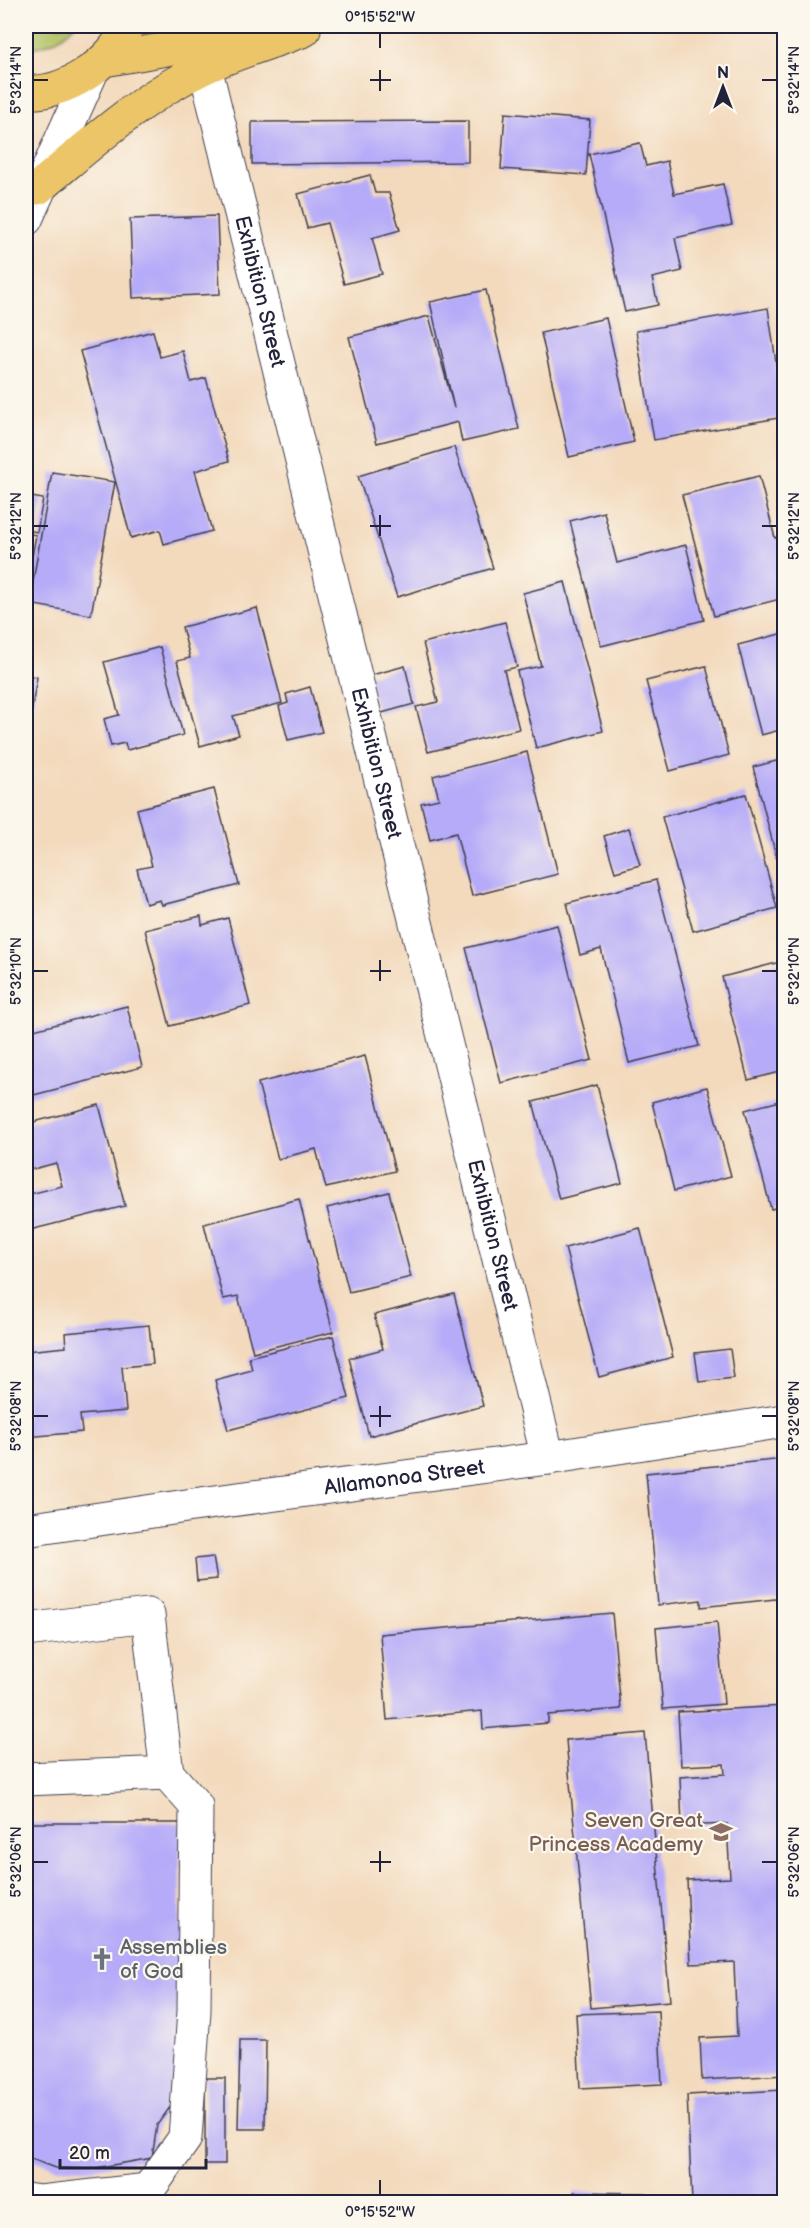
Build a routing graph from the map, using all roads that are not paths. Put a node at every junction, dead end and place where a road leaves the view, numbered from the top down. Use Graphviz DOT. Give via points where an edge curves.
graph roads {
  1 [pos="128,26"];
  2 [pos="315,28"];
  3 [pos="98,66"];
  4 [pos="205,67"];
  5 [pos="26,92"];
  6 [pos="38,188"];
  7 [pos="26,219"];
  8 [pos="784,1421"];
  9 [pos="548,1458"];
  10 [pos="26,1530"];
  11 [pos="26,1630"];
  12 [pos="167,1773"];
  13 [pos="26,1779"];
  14 [pos="26,2200"];
  1 -- 3 [label="main road"];
  2 -- 3 [label="main road" via="256,34"];
  2 -- 4 [label="main road"];
  3 -- 5 [label="main road" via="62,86"];
  3 -- 6 [label="street"];
  4 -- 6 [label="main road" via="110,128"];
  4 -- 9 [label="street, Exhibition Street"];
  6 -- 7 [label="street"];
  8 -- 9 [label="street, Allamonoa Street"];
  9 -- 10 [label="street, Allamonoa Street"];
  11 -- 12 [label="street" via="148,1615"];
  12 -- 13 [label="street"];
  12 -- 14 [label="street" via="196,1806 194,2011 185,2138 148,2190 40,2202"];
}
